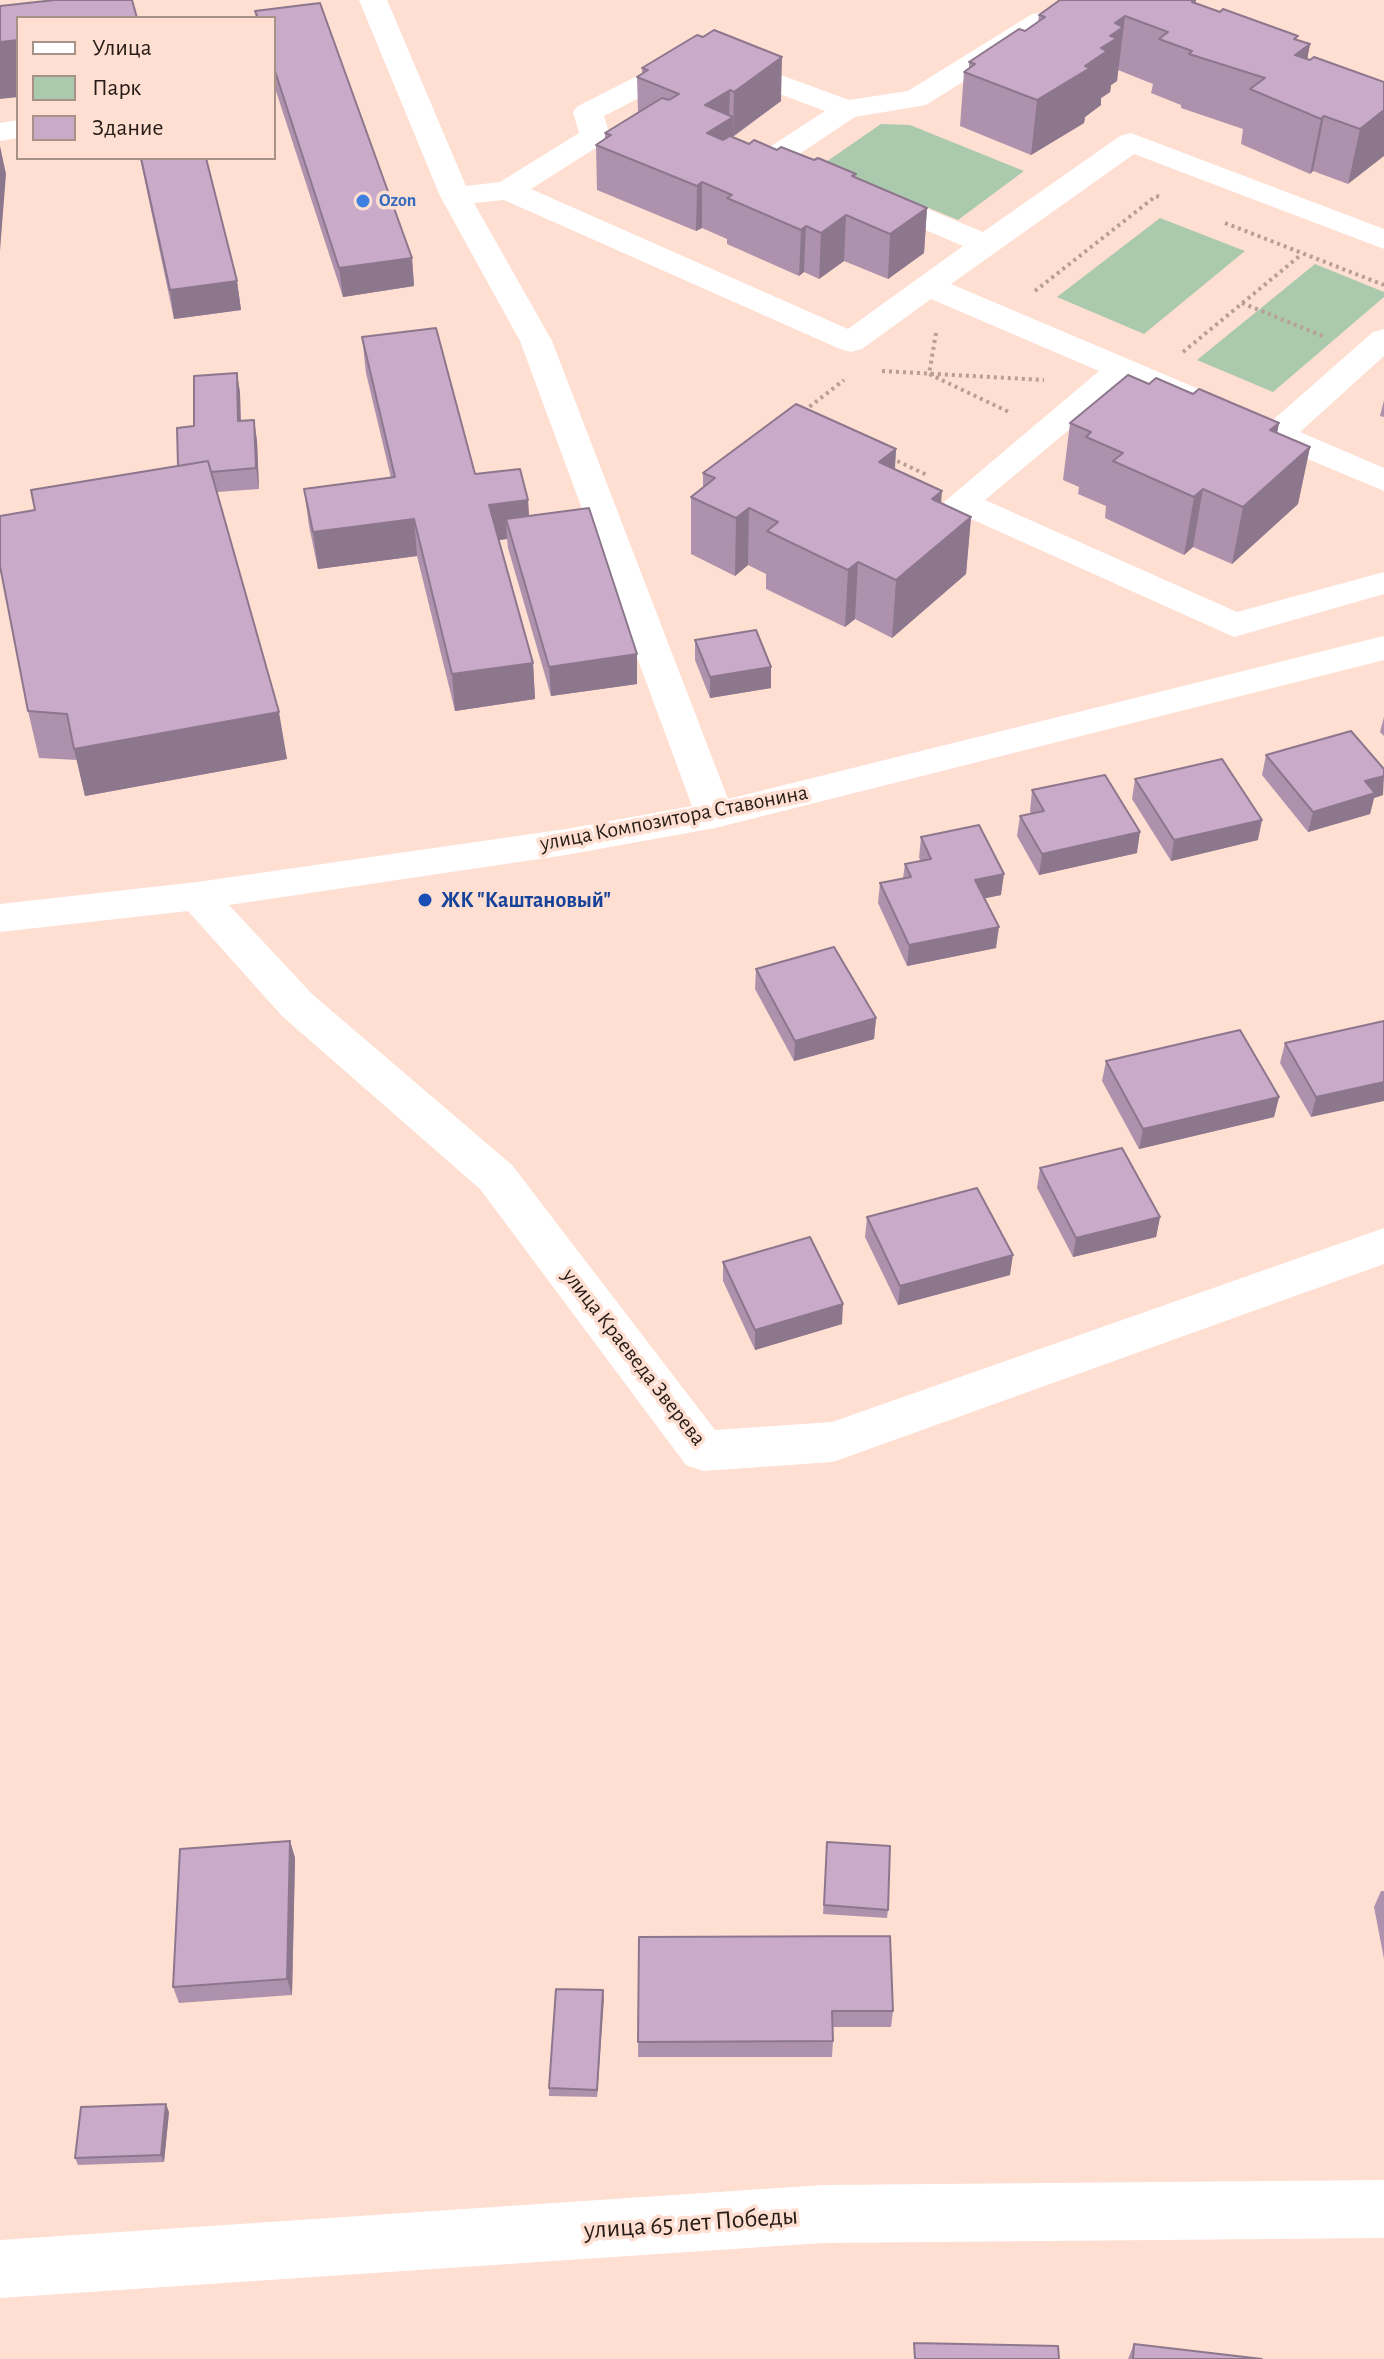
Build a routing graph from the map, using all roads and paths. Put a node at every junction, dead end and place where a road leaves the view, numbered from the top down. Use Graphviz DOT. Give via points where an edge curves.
graph roads {
  1 [pos="373,0"];
  2 [pos="1116,10"];
  3 [pos="847,109"];
  4 [pos="508,190"];
  5 [pos="455,196"];
  6 [pos="1171,202"];
  7 [pos="1215,219"];
  8 [pos="1384,240"];
  9 [pos="986,244"];
  10 [pos="1302,254"];
  11 [pos="1384,285"];
  12 [pos="935,289"];
  13 [pos="1046,300"];
  14 [pos="1242,303"];
  15 [pos="1327,338"];
  16 [pos="1384,339"];
  17 [pos="1178,356"];
  18 [pos="872,370"];
  19 [pos="929,374"];
  20 [pos="1113,377"];
  21 [pos="846,379"];
  22 [pos="798,416"];
  23 [pos="1254,424"];
  24 [pos="1047,431"];
  25 [pos="884,455"];
  26 [pos="1384,481"];
  27 [pos="971,494"];
  28 [pos="1384,583"];
  29 [pos="1384,648"];
  30 [pos="715,815"];
  31 [pos="197,896"];
  32 [pos="0,918"];
  33 [pos="1384,1246"];
  34 [pos="1384,2209"];
  35 [pos="0,2269"];
  1 -- 5 [label="street"];
  2 -- 3 [label="street" via="1042,20 916,99"];
  3 -- 4 [label="street" via="724,63 673,69 588,112 595,136"];
  3 -- 9 [label="street" via="776,156"];
  4 -- 5 [label="street"];
  4 -- 12 [label="street" via="851,342"];
  5 -- 30 [label="street" via="536,341"];
  6 -- 13 [label="path" via="1156,196 1031,294"];
  7 -- 10 [label="path"];
  8 -- 9 [label="street" via="1131,142"];
  9 -- 12 [label="street"];
  10 -- 11 [label="path"];
  10 -- 14 [label="path"];
  12 -- 19 [label="path"];
  12 -- 20 [label="street"];
  14 -- 15 [label="path"];
  14 -- 17 [label="path"];
  16 -- 23 [label="street"];
  18 -- 19 [label="path"];
  19 -- 20 [label="path"];
  19 -- 24 [label="path"];
  20 -- 23 [label="street"];
  20 -- 24 [label="street"];
  21 -- 22 [label="path"];
  23 -- 26 [label="street"];
  24 -- 27 [label="street"];
  25 -- 27 [label="path"];
  27 -- 28 [label="street" via="961,502 1234,625"];
  29 -- 30 [label="street, улица Композитора Ставонина"];
  30 -- 31 [label="street, улица Композитора Ставонина"];
  31 -- 32 [label="street, улица Композитора Ставонина"];
  31 -- 33 [label="street, улица Краеведа Зверева" via="297,1005 496,1177 703,1451 833,1442"];
  34 -- 35 [label="street, улица 65 лет Победы" via="823,2214"];
}
